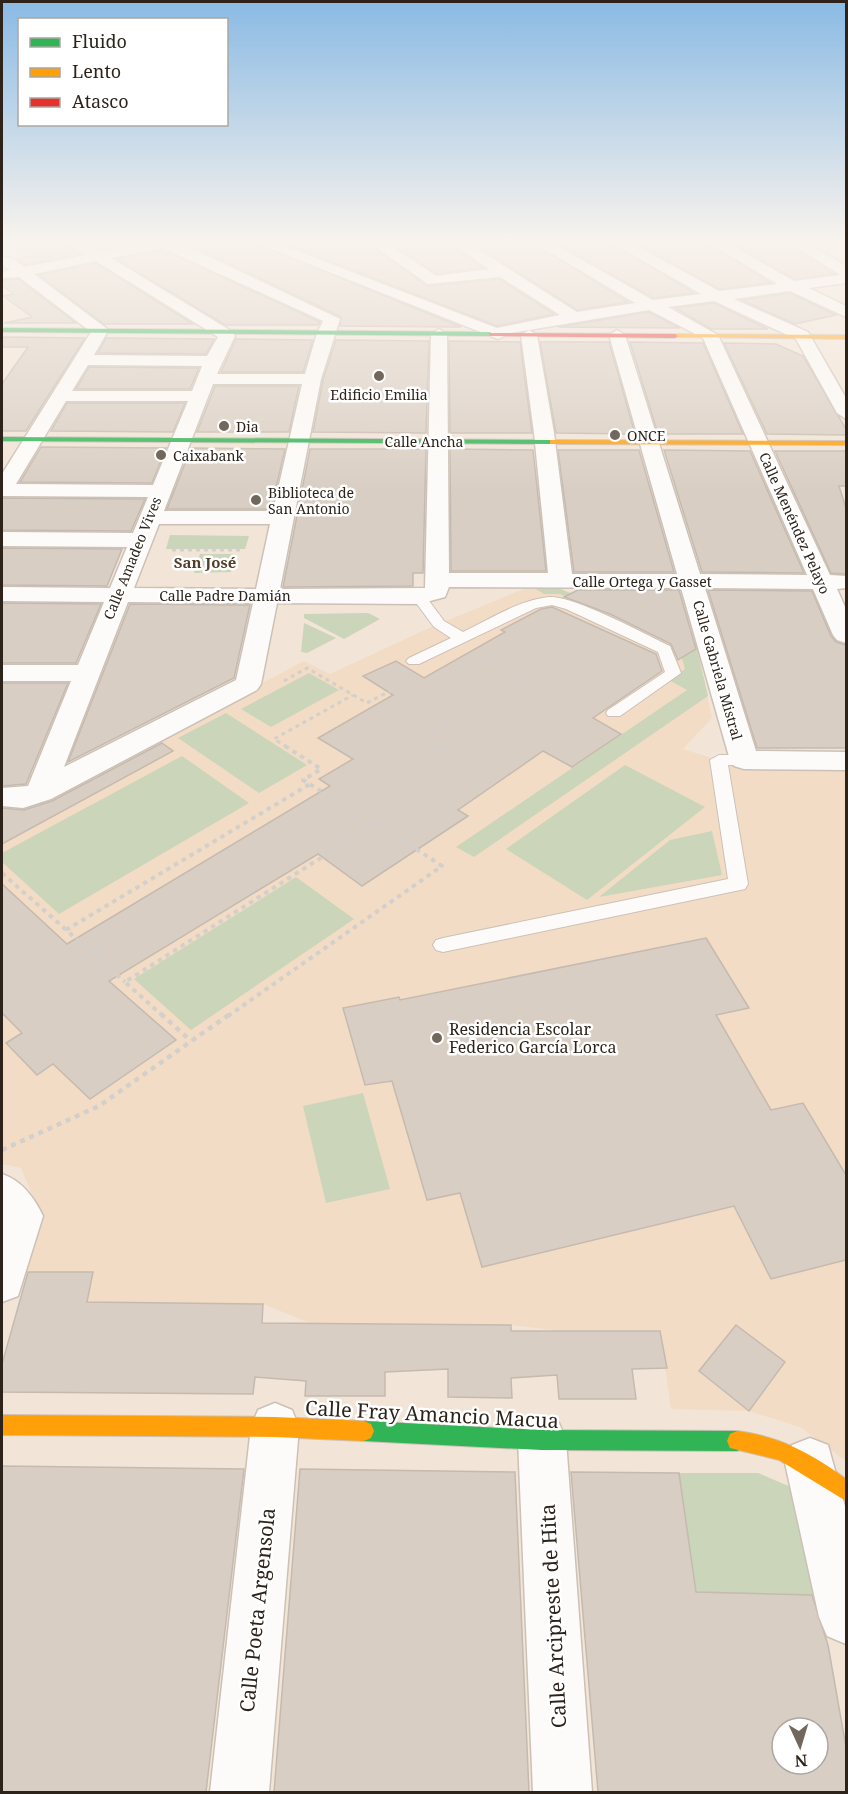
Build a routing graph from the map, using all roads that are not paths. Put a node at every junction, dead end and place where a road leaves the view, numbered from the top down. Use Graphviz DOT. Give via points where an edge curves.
graph roads {
  1 [pos="93,326"];
  2 [pos="210,326"];
  3 [pos="330,326"];
  4 [pos="477,326"];
  5 [pos="524,326"];
  6 [pos="692,326"];
  7 [pos="781,326"];
  8 [pos="2,330"];
  9 [pos="100,331"];
  10 [pos="219,331"];
  11 [pos="325,333"];
  12 [pos="439,334"];
  13 [pos="498,334"];
  14 [pos="529,335"];
  15 [pos="617,335"];
  16 [pos="710,335"];
  17 [pos="802,336"];
  18 [pos="846,337"];
  19 [pos="81,360"];
  20 [pos="213,361"];
  21 [pos="312,379"];
  22 [pos="203,388"];
  23 [pos="59,396"];
  24 [pos="846,413"];
  25 [pos="2,439"];
  26 [pos="33,439"];
  27 [pos="181,440"];
  28 [pos="299,441"];
  29 [pos="439,441"];
  30 [pos="545,442"];
  31 [pos="650,442"];
  32 [pos="759,443"];
  33 [pos="846,443"];
  34 [pos="2,490"];
  35 [pos="160,490"];
  36 [pos="149,517"];
  37 [pos="284,518"];
  38 [pos="2,539"];
  39 [pos="139,540"];
  40 [pos="437,580"];
  41 [pos="561,581"];
  42 [pos="692,581"];
  43 [pos="822,582"];
  44 [pos="846,582"];
  45 [pos="2,594"];
  46 [pos="117,594"];
  47 [pos="266,596"];
  48 [pos="419,597"];
  49 [pos="846,635"];
  50 [pos="462,638"];
  51 [pos="414,661"];
  52 [pos="2,673"];
  53 [pos="86,673"];
  54 [pos="614,713"];
  55 [pos="744,760"];
  56 [pos="846,761"];
  57 [pos="40,792"];
  58 [pos="2,797"];
  59 [pos="443,945"];
  60 [pos="2,1192"];
  61 [pos="2,1281"];
  62 [pos="2,1425"];
  63 [pos="275,1427"];
  64 [pos="542,1440"];
  65 [pos="828,1477"];
  66 [pos="846,1617"];
  67 [pos="238,1792"];
  68 [pos="563,1792"];
  1 -- 9 [label="street"];
  2 -- 10 [label="street"];
  3 -- 11 [label="street"];
  4 -- 13 [label="street"];
  5 -- 13 [label="street"];
  6 -- 16 [label="street"];
  7 -- 17 [label="street"];
  8 -- 9 [label="street"];
  9 -- 10 [label="street"];
  9 -- 19 [label="street"];
  10 -- 11 [label="street"];
  10 -- 20 [label="street, Calle Amadeo Vives" via="227,336"];
  11 -- 12 [label="street"];
  11 -- 21 [label="street"];
  12 -- 13 [label="street"];
  12 -- 29 [label="street"];
  13 -- 14 [label="street"];
  14 -- 15 [label="street"];
  14 -- 30 [label="street"];
  15 -- 16 [label="street"];
  15 -- 31 [label="street, Calle Gabriela Mistral"];
  16 -- 17 [label="street"];
  16 -- 32 [label="street, Calle Menéndez Pelayo"];
  17 -- 18 [label="street"];
  17 -- 24 [label="street"];
  19 -- 20 [label="street"];
  19 -- 23 [label="street"];
  20 -- 22 [label="street, Calle Amadeo Vives"];
  21 -- 22 [label="street"];
  21 -- 28 [label="street"];
  22 -- 23 [label="street"];
  22 -- 27 [label="street, Calle Amadeo Vives"];
  23 -- 26 [label="street"];
  25 -- 26 [label="street, Calle Ancha"];
  26 -- 27 [label="street, Calle Ancha"];
  26 -- 34 [label="street"];
  27 -- 28 [label="street, Calle Ancha"];
  27 -- 35 [label="street, Calle Amadeo Vives"];
  28 -- 29 [label="street, Calle Ancha"];
  28 -- 37 [label="street"];
  29 -- 30 [label="street, Calle Ancha"];
  29 -- 40 [label="street"];
  30 -- 31 [label="street, Calle Ancha"];
  30 -- 41 [label="street"];
  31 -- 32 [label="street, Calle Ancha"];
  31 -- 42 [label="street, Calle Gabriela Mistral"];
  32 -- 33 [label="street, Calle Ancha"];
  32 -- 43 [label="street, Calle Menéndez Pelayo"];
  34 -- 35 [label="street"];
  35 -- 36 [label="street, Calle Amadeo Vives"];
  36 -- 37 [label="street"];
  36 -- 39 [label="street, Calle Amadeo Vives"];
  37 -- 47 [label="street"];
  38 -- 39 [label="street"];
  39 -- 46 [label="street, Calle Amadeo Vives"];
  40 -- 41 [label="street, Calle Ortega y Gasset"];
  40 -- 48 [label="street" via="437,592"];
  41 -- 42 [label="street, Calle Ortega y Gasset"];
  42 -- 43 [label="street, Calle Ortega y Gasset"];
  42 -- 55 [label="street, Calle Gabriela Mistral"];
  43 -- 44 [label="street, Calle Ortega y Gasset"];
  43 -- 49 [label="street, Calle Menéndez Pelayo"];
  45 -- 46 [label="street, Calle Padre Damián"];
  46 -- 47 [label="street, Calle Padre Damián"];
  46 -- 53 [label="street, Calle Amadeo Vives"];
  47 -- 48 [label="street, Calle Padre Damián"];
  47 -- 57 [label="street" via="248,684"];
  48 -- 50 [label="lane" via="439,624"];
  50 -- 51 [label="lane"];
  50 -- 54 [label="lane" via="532,605 552,601 665,649 673,672"];
  52 -- 53 [label="street"];
  53 -- 57 [label="street, Calle Amadeo Vives"];
  55 -- 56 [label="street"];
  55 -- 59 [label="lane" via="719,760 738,884"];
  57 -- 58 [label="street" via="23,798"];
  60 -- 61 [label="street" via="22,1216"];
  62 -- 63 [label="street, Calle Fray Amancio Macua"];
  63 -- 64 [label="street, Calle Fray Amancio Macua"];
  63 -- 67 [label="street, Calle Poeta Argensola"];
  64 -- 65 [label="street, Calle Fray Amancio Macua" via="740,1441 778,1448"];
  64 -- 68 [label="street, Calle Arcipreste de Hita"];
  65 -- 66 [label="street"];
}
